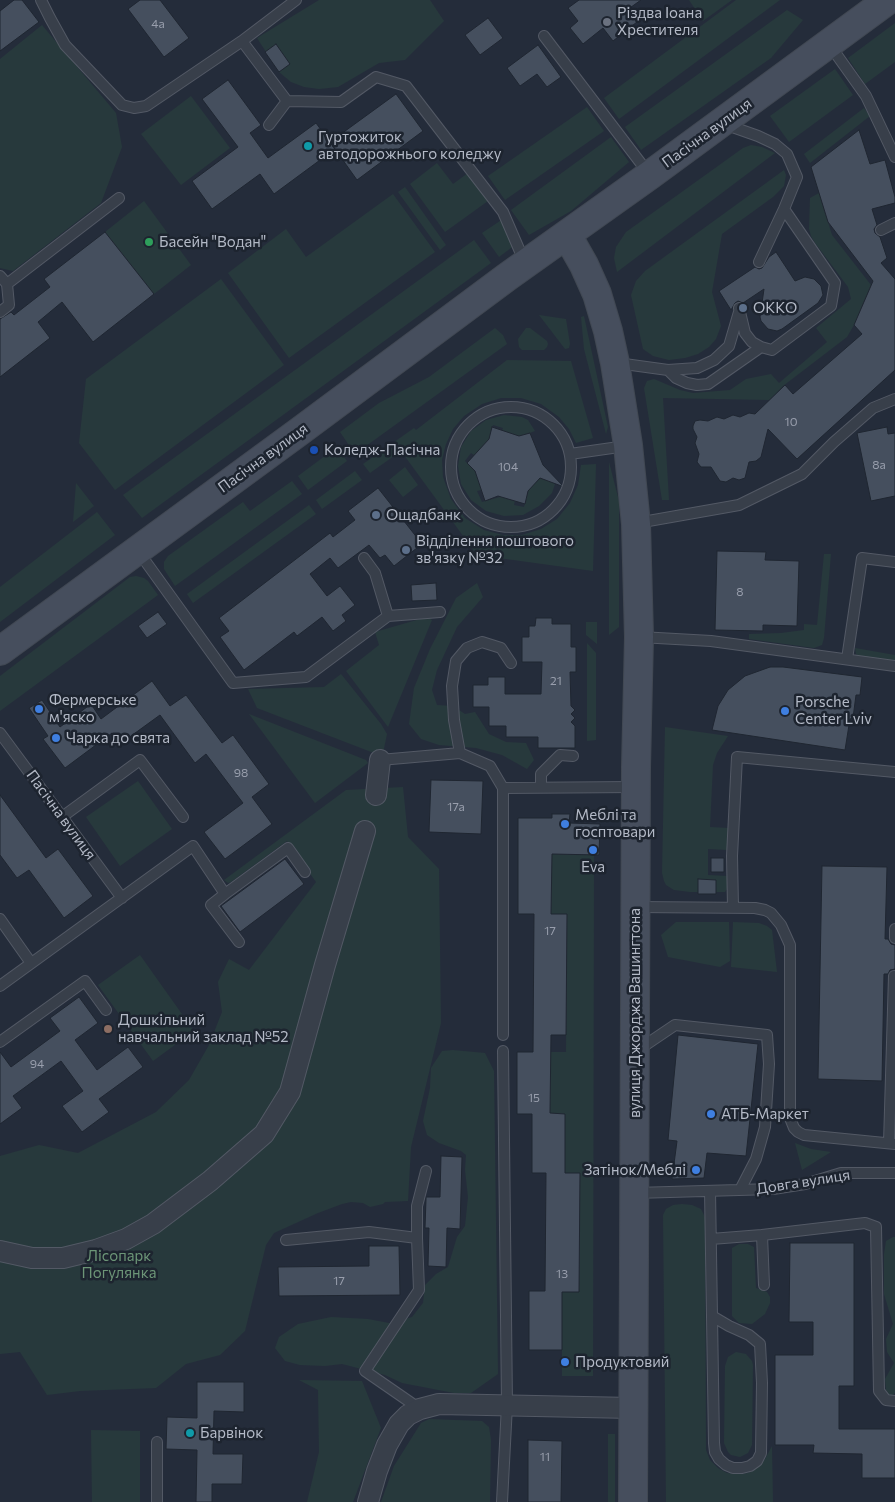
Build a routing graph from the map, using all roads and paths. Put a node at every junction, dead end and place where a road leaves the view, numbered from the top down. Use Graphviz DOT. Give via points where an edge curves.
graph roads {
  1 [pos="41,0"];
  2 [pos="296,0"];
  3 [pos="888,0"];
  4 [pos="544,36"];
  5 [pos="242,42"];
  6 [pos="828,43"];
  7 [pos="287,101"];
  8 [pos="720,123"];
  9 [pos="269,125"];
  10 [pos="895,157"];
  11 [pos="650,175"];
  12 [pos="119,198"];
  13 [pos="784,210"];
  14 [pos="895,223"];
  15 [pos="881,230"];
  16 [pos="567,235"];
  17 [pos="759,262"];
  18 [pos="525,264"];
  19 [pos="0,276"];
  20 [pos="7,284"];
  21 [pos="0,312"];
  22 [pos="761,347"];
  23 [pos="615,363"];
  24 [pos="668,370"];
  25 [pos="895,399"];
  26 [pos="628,445"];
  27 [pos="570,454"];
  28 [pos="636,524"];
  29 [pos="138,550"];
  30 [pos="364,558"];
  31 [pos="895,562"];
  32 [pos="440,612"];
  33 [pos="388,616"];
  34 [pos="639,637"];
  35 [pos="0,650"];
  36 [pos="847,659"];
  37 [pos="511,663"];
  38 [pos="895,666"];
  39 [pos="0,732"];
  40 [pos="460,753"];
  41 [pos="573,756"];
  42 [pos="380,760"];
  43 [pos="895,772"];
  44 [pos="541,787"];
  45 [pos="636,787"];
  46 [pos="502,788"];
  47 [pos="376,795"];
  48 [pos="62,817"];
  49 [pos="183,817"];
  50 [pos="365,831"];
  51 [pos="305,872"];
  52 [pos="225,894"];
  53 [pos="122,898"];
  54 [pos="636,907"];
  55 [pos="733,907"];
  56 [pos="0,919"];
  57 [pos="895,929"];
  58 [pos="895,938"];
  59 [pos="239,942"];
  60 [pos="31,963"];
  61 [pos="894,976"];
  62 [pos="0,986"];
  63 [pos="106,1010"];
  64 [pos="503,1035"];
  65 [pos="0,1042"];
  66 [pos="503,1051"];
  67 [pos="635,1052"];
  68 [pos="892,1144"];
  69 [pos="426,1170"];
  70 [pos="895,1173"];
  71 [pos="740,1190"];
  72 [pos="710,1192"];
  73 [pos="634,1193"];
  74 [pos="762,1235"];
  75 [pos="417,1238"];
  76 [pos="286,1240"];
  77 [pos="711,1240"];
  78 [pos="0,1251"];
  79 [pos="764,1285"];
  80 [pos="712,1316"];
  81 [pos="895,1401"];
  82 [pos="507,1405"];
  83 [pos="632,1408"];
  84 [pos="420,1409"];
  85 [pos="157,1442"];
  86 [pos="157,1502"];
  87 [pos="368,1502"];
  88 [pos="502,1502"];
  89 [pos="633,1502"];
  1 -- 5 [label="lane" via="65,45 122,105 134,108 146,106"];
  2 -- 5 [label="lane"];
  3 -- 6 [label="main road, Пасічна вулиця"];
  4 -- 11 [label="lane"];
  5 -- 7 [label="lane"];
  6 -- 8 [label="main road, Пасічна вулиця"];
  6 -- 10 [label="lane" via="866,96"];
  7 -- 9 [label="lane"];
  7 -- 18 [label="lane" via="341,102 376,77 406,86 504,212"];
  8 -- 11 [label="main road, Пасічна вулиця"];
  8 -- 13 [label="lane" via="758,136 787,154 797,177"];
  11 -- 16 [label="main road, Пасічна вулиця"];
  12 -- 20 [label="lane"];
  13 -- 17 [label="lane"];
  13 -- 22 [label="lane" via="835,283 831,306 772,350"];
  14 -- 15 [label="lane"];
  16 -- 18 [label="main road, Пасічна вулиця"];
  16 -- 23 [label="main road, вулиця Джорджа Вашингтона" via="597,294"];
  18 -- 29 [label="main road, Пасічна вулиця"];
  19 -- 20 [label="lane"];
  20 -- 21 [label="lane" via="9,305"];
  22 -- 24 [label="lane" via="708,384 686,383"];
  22 -- 24 [label="lane" via="746,333 739,308 729,346 714,360 696,368"];
  23 -- 24 [label="lane"];
  23 -- 26 [label="main road, вулиця Джорджа Вашингтона"];
  25 -- 28 [label="lane" via="873,408 802,474 739,506"];
  26 -- 27 [label="lane"];
  26 -- 28 [label="main road, вулиця Джорджа Вашингтона"];
  27 -- 27 [label="lane" via="553,423 537,412 503,407 470,422 461,434 455,447 452,476 459,495 471,511 488,522 520,526 551,512 563,498 570,482"];
  28 -- 34 [label="main road, вулиця Джорджа Вашингтона"];
  29 -- 33 [label="lane" via="233,683 306,677"];
  29 -- 35 [label="main road, Пасічна вулиця"];
  30 -- 33 [label="lane" via="376,573"];
  31 -- 36 [label="lane" via="862,558"];
  32 -- 33 [label="lane"];
  34 -- 36 [label="lane" via="711,641"];
  34 -- 45 [label="main road, вулиця Джорджа Вашингтона"];
  36 -- 38 [label="lane"];
  37 -- 40 [label="lane" via="501,648 482,642 467,648 456,661 452,686"];
  39 -- 48 [label="lane, Пасічна вулиця"];
  40 -- 42 [label="lane"];
  40 -- 46 [label="lane" via="490,766"];
  41 -- 44 [label="lane" via="560,756 541,774"];
  42 -- 47 [label="street"];
  43 -- 55 [label="lane" via="737,757"];
  44 -- 45 [label="lane"];
  44 -- 46 [label="lane"];
  45 -- 54 [label="main road, вулиця Джорджа Вашингтона"];
  46 -- 64 [label="lane"];
  48 -- 49 [label="lane" via="140,760"];
  48 -- 53 [label="lane, Пасічна вулиця"];
  50 -- 78 [label="street" via="290,1092 264,1134 210,1181 153,1224 126,1239 63,1258 32,1258"];
  51 -- 52 [label="lane" via="288,848"];
  52 -- 53 [label="lane" via="193,846"];
  52 -- 59 [label="lane" via="211,905"];
  53 -- 60 [label="lane"];
  54 -- 55 [label="lane"];
  54 -- 67 [label="main road, вулиця Джорджа Вашингтона"];
  55 -- 68 [label="lane" via="771,913 790,945 790,1118 794,1128 804,1135"];
  56 -- 60 [label="lane"];
  57 -- 58 [label="lane"];
  60 -- 62 [label="lane"];
  61 -- 68 [label="lane"];
  63 -- 65 [label="lane" via="85,981"];
  66 -- 82 [label="lane"];
  67 -- 71 [label="lane" via="674,1025 767,1035 769,1064 765,1127 756,1159"];
  67 -- 73 [label="main road, вулиця Джорджа Вашингтона"];
  69 -- 75 [label="lane" via="418,1206"];
  70 -- 71 [label="lane, Довга вулиця" via="841,1173 805,1184"];
  71 -- 72 [label="lane, Довга вулиця"];
  72 -- 73 [label="lane, Довга вулиця"];
  72 -- 77 [label="lane"];
  73 -- 83 [label="main road, вулиця Джорджа Вашингтона"];
  74 -- 77 [label="lane"];
  74 -- 79 [label="lane"];
  74 -- 81 [label="lane" via="865,1223 876,1227 879,1390 886,1400"];
  75 -- 76 [label="lane" via="369,1232"];
  75 -- 84 [label="lane" via="419,1290 365,1371"];
  77 -- 80 [label="lane"];
  80 -- 80 [label="lane" via="715,1452 726,1465 742,1468 750,1466 761,1453 760,1344 750,1335"];
  82 -- 83 [label="street"];
  82 -- 84 [label="street" via="439,1404"];
  82 -- 88 [label="lane"];
  83 -- 89 [label="main road, вулиця Джорджа Вашингтона"];
  84 -- 87 [label="street" via="398,1424 377,1471"];
  85 -- 86 [label="lane"];
}
